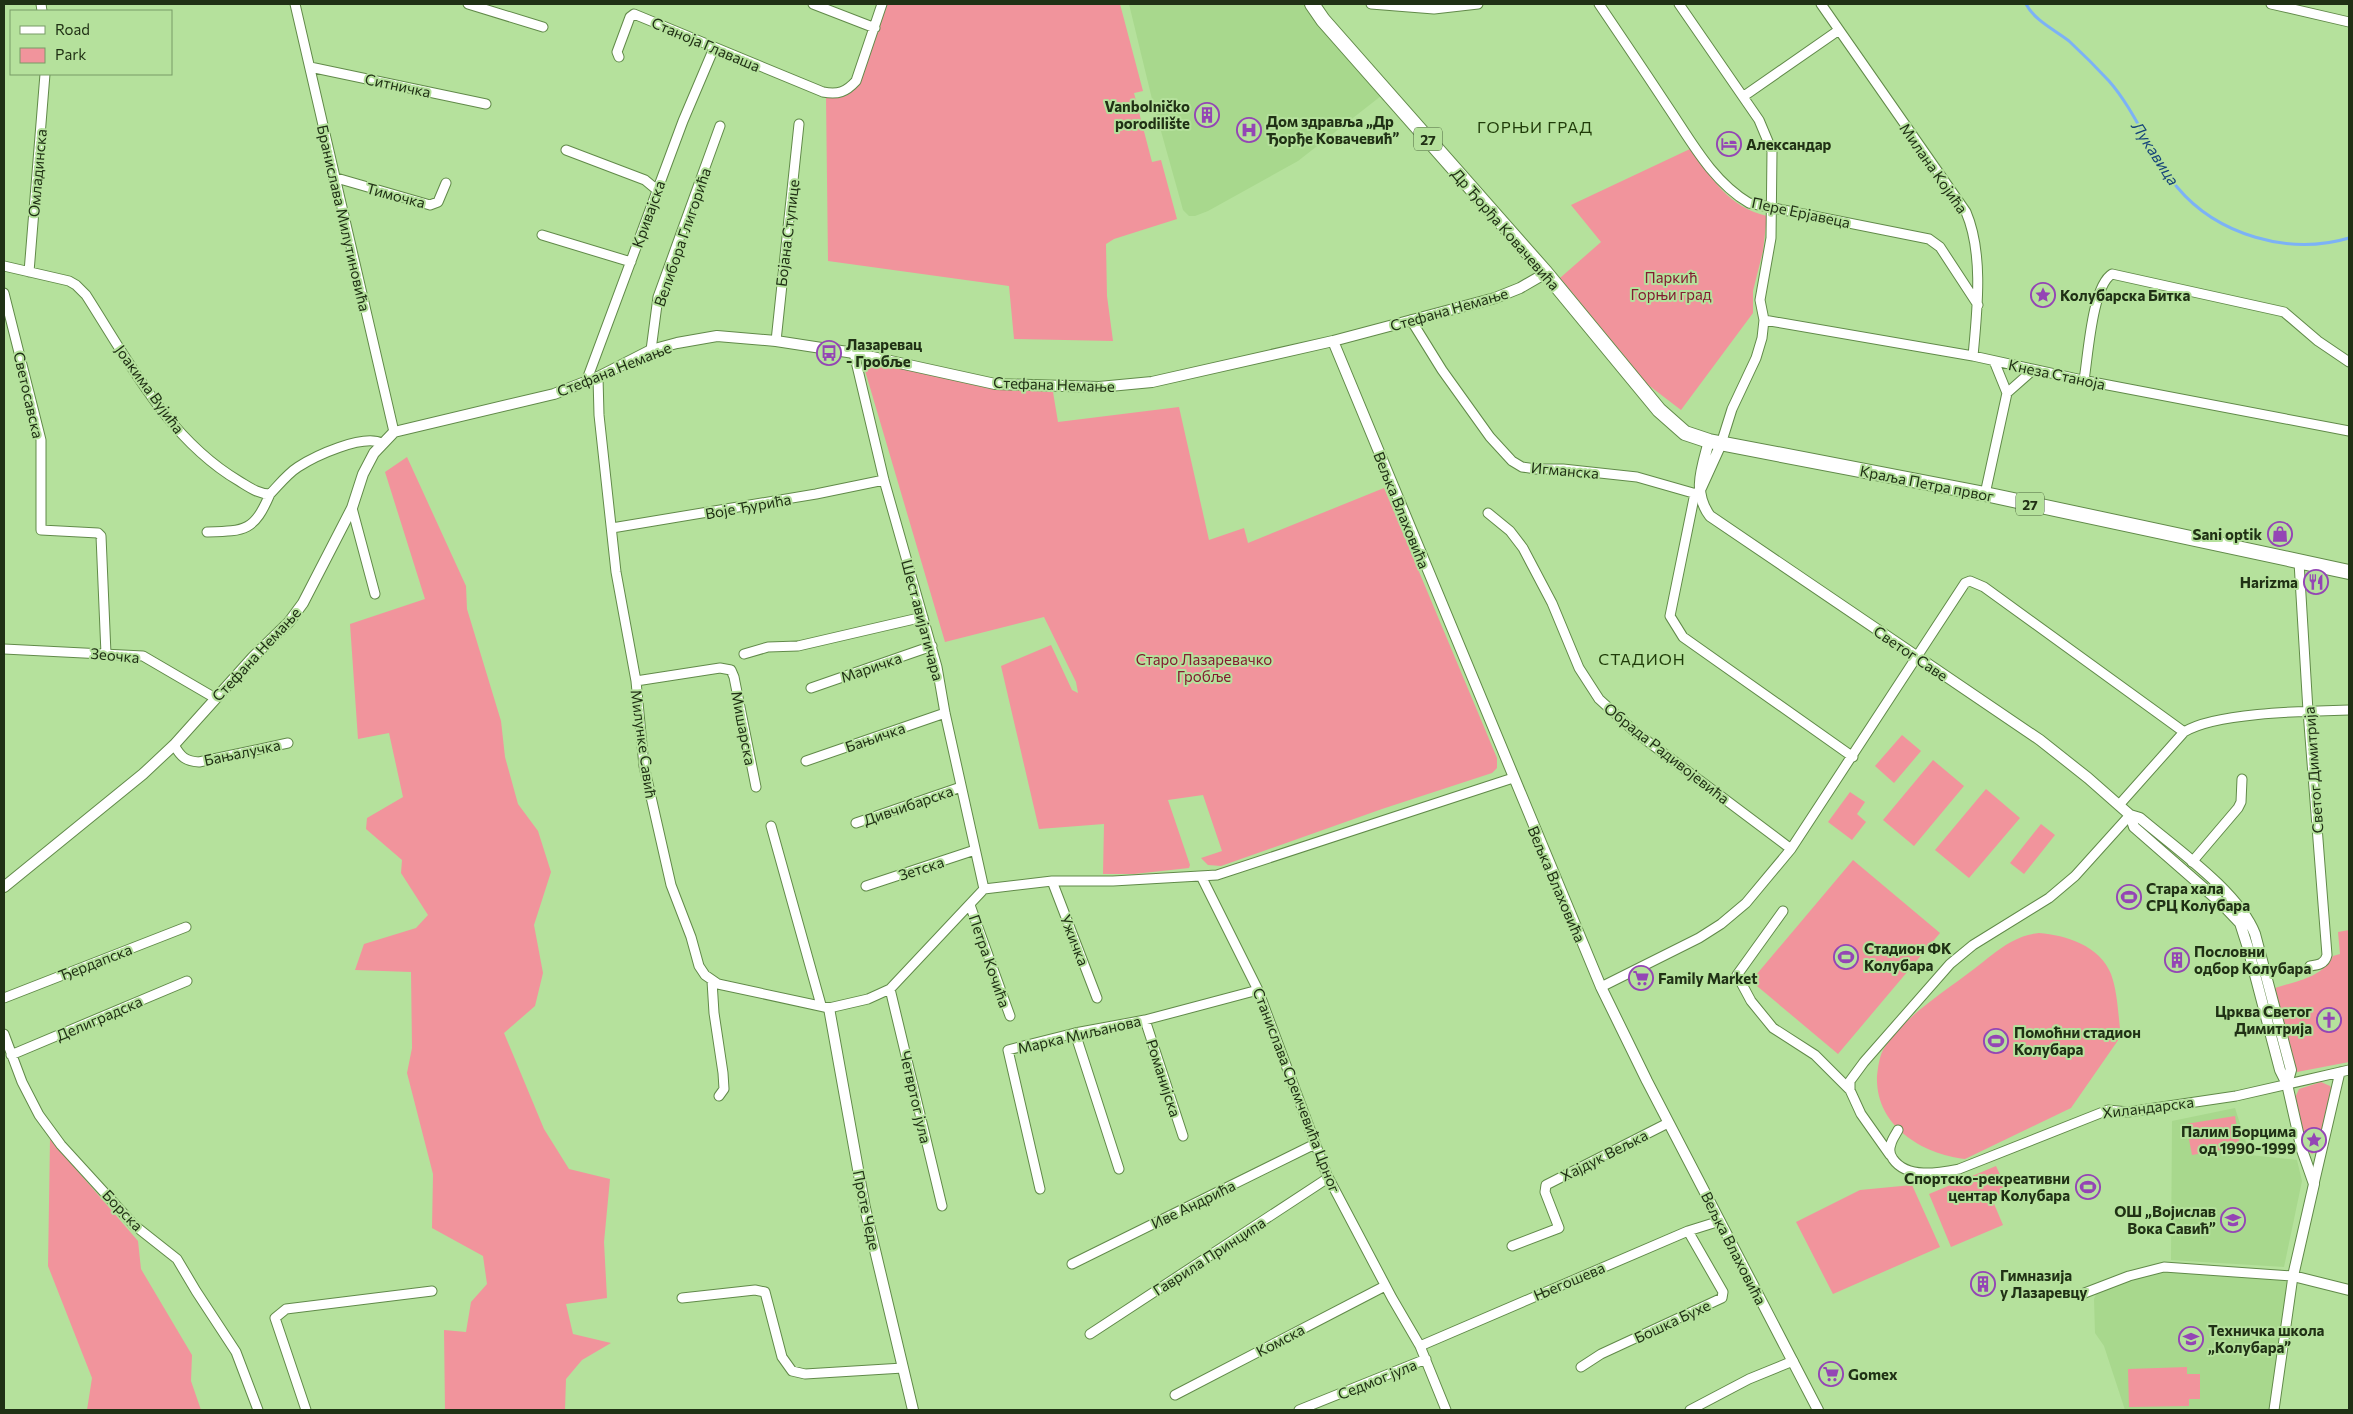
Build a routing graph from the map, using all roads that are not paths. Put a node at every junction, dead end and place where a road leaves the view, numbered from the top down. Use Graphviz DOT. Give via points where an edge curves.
graph roads {
  1 [pos="295,4"];
  2 [pos="468,4"];
  3 [pos="813,4"];
  4 [pos="882,4"];
  5 [pos="1312,4"];
  6 [pos="1371,4"];
  7 [pos="1472,4"];
  8 [pos="1599,4"];
  9 [pos="1679,4"];
  10 [pos="1820,4"];
  11 [pos="2271,4"];
  12 [pos="2349,22"];
  13 [pos="543,27"];
  14 [pos="874,28"];
  15 [pos="1839,30"];
  16 [pos="714,48"];
  17 [pos="619,57"];
  18 [pos="310,67"];
  19 [pos="45,75"];
  20 [pos="1744,96"];
  21 [pos="486,104"];
  22 [pos="799,124"];
  23 [pos="720,126"];
  24 [pos="566,150"];
  25 [pos="333,178"];
  26 [pos="446,182"];
  27 [pos="657,190"];
  28 [pos="1770,207"];
  29 [pos="542,235"];
  30 [pos="631,262"];
  31 [pos="4,266"];
  32 [pos="29,272"];
  33 [pos="1546,273"];
  34 [pos="4,293"];
  35 [pos="1978,305"];
  36 [pos="1411,320"];
  37 [pos="1764,320"];
  38 [pos="776,341"];
  39 [pos="1333,341"];
  40 [pos="651,350"];
  41 [pos="854,354"];
  42 [pos="1973,356"];
  43 [pos="1994,361"];
  44 [pos="2349,362"];
  45 [pos="2033,370"];
  46 [pos="598,377"];
  47 [pos="2084,380"];
  48 [pos="586,382"];
  49 [pos="2007,394"];
  50 [pos="2349,431"];
  51 [pos="394,432"];
  52 [pos="1715,442"];
  53 [pos="382,443"];
  54 [pos="884,480"];
  55 [pos="1699,492"];
  56 [pos="270,494"];
  57 [pos="1985,494"];
  58 [pos="352,508"];
  59 [pos="1488,512"];
  60 [pos="612,528"];
  61 [pos="208,532"];
  62 [pos="2299,562"];
  63 [pos="2349,572"];
  64 [pos="375,594"];
  65 [pos="923,617"];
  66 [pos="932,646"];
  67 [pos="4,649"];
  68 [pos="106,654"];
  69 [pos="744,654"];
  70 [pos="1918,658"];
  71 [pos="636,681"];
  72 [pos="811,688"];
  73 [pos="214,698"];
  74 [pos="2349,710"];
  75 [pos="2308,711"];
  76 [pos="945,713"];
  77 [pos="2184,732"];
  78 [pos="288,743"];
  79 [pos="174,745"];
  80 [pos="1853,758"];
  81 [pos="806,761"];
  82 [pos="1513,778"];
  83 [pos="2242,779"];
  84 [pos="756,787"];
  85 [pos="961,787"];
  86 [pos="2120,805"];
  87 [pos="2130,815"];
  88 [pos="856,823"];
  89 [pos="771,826"];
  90 [pos="1791,849"];
  91 [pos="975,850"];
  92 [pos="2192,862"];
  93 [pos="1201,876"];
  94 [pos="1052,881"];
  95 [pos="866,886"];
  96 [pos="4,887"];
  97 [pos="984,889"];
  98 [pos="970,905"];
  99 [pos="1783,911"];
  100 [pos="186,927"];
  101 [pos="2310,966"];
  102 [pos="187,981"];
  103 [pos="712,981"];
  104 [pos="1601,988"];
  105 [pos="890,989"];
  106 [pos="1258,990"];
  107 [pos="4,998"];
  108 [pos="1097,998"];
  109 [pos="825,1006"];
  110 [pos="1010,1016"];
  111 [pos="1145,1020"];
  112 [pos="1075,1033"];
  113 [pos="4,1034"];
  114 [pos="11,1054"];
  115 [pos="2345,1071"];
  116 [pos="2287,1084"];
  117 [pos="1850,1090"];
  118 [pos="720,1096"];
  119 [pos="1668,1123"];
  120 [pos="1898,1130"];
  121 [pos="1183,1136"];
  122 [pos="1315,1144"];
  123 [pos="1890,1155"];
  124 [pos="1120,1169"];
  125 [pos="1328,1178"];
  126 [pos="2314,1184"];
  127 [pos="1040,1189"];
  128 [pos="942,1206"];
  129 [pos="1720,1221"];
  130 [pos="1688,1231"];
  131 [pos="1512,1246"];
  132 [pos="1072,1264"];
  133 [pos="2293,1276"];
  134 [pos="1385,1286"];
  135 [pos="2349,1290"];
  136 [pos="432,1291"];
  137 [pos="2082,1294"];
  138 [pos="682,1298"];
  139 [pos="1090,1334"];
  140 [pos="1420,1346"];
  141 [pos="1426,1359"];
  142 [pos="1793,1361"];
  143 [pos="1581,1367"];
  144 [pos="903,1368"];
  145 [pos="1175,1395"];
  146 [pos="1442,1409"];
  147 [pos="258,1410"];
  148 [pos="306,1410"];
  149 [pos="913,1410"];
  150 [pos="1299,1410"];
  151 [pos="1690,1410"];
  152 [pos="1818,1410"];
  153 [pos="2274,1410"];
  1 -- 18 [label="street, Бранислава Милутиновића"];
  2 -- 13 [label="street"];
  3 -- 14 [label="street"];
  4 -- 14 [label="street"];
  5 -- 33 [label="main road, Др Ђорђа Ковачевића / 27"];
  6 -- 7 [label="street" via="1434,9"];
  8 -- 28 [label="street, Пере Ерјавеца" via="1721,182 1748,203"];
  9 -- 20 [label="street"];
  10 -- 15 [label="street, Милана Којића"];
  11 -- 12 [label="street"];
  14 -- 16 [label="street, Станоја Главаша" via="856,81 838,94 823,92"];
  15 -- 20 [label="street"];
  15 -- 35 [label="street, Милана Којића" via="1966,212 1972,227"];
  16 -- 17 [label="street, Станоја Главаша" via="634,14 617,52"];
  16 -- 27 [label="street, Кривајска"];
  18 -- 21 [label="street, Ситничка"];
  18 -- 25 [label="street, Бранислава Милутиновића"];
  19 -- 32 [label="street, Омладинска"];
  20 -- 28 [label="street" via="1772,151"];
  22 -- 38 [label="street, Бојана Ступице"];
  23 -- 40 [label="street, Велибора Глигорића" via="658,297"];
  24 -- 27 [label="street" via="645,180"];
  25 -- 26 [label="street, Тимочка" via="430,205 438,202"];
  25 -- 51 [label="street, Бранислава Милутиновића"];
  27 -- 30 [label="street, Кривајска"];
  28 -- 35 [label="street, Пере Ерјавеца" via="1929,239 1940,247"];
  28 -- 37 [label="street" via="1771,238 1760,291"];
  29 -- 30 [label="street"];
  30 -- 48 [label="street, Кривајска"];
  31 -- 32 [label="street, Јоакима Вујића"];
  32 -- 56 [label="street, Јоакима Вујића" via="76,285 86,294 171,424 230,476 256,492"];
  33 -- 36 [label="street, Стефана Немање" via="1495,298"];
  33 -- 52 [label="main road, Др Ђорђа Ковачевића / 27" via="1667,419 1685,432"];
  34 -- 68 [label="street, Светосавска" via="41,440 41,530 98,533 101,536"];
  35 -- 42 [label="street, Милана Којића"];
  36 -- 39 [label="street, Стефана Немање"];
  36 -- 55 [label="street, Игманска" via="1490,437 1522,467 1637,477"];
  37 -- 42 [label="street, Кнеза Станоја"];
  37 -- 52 [label="street" via="1760,348"];
  38 -- 40 [label="street, Стефана Немање" via="717,336"];
  38 -- 41 [label="street, Стефана Немање"];
  39 -- 41 [label="street, Стефана Немање" via="1152,382 1094,387 995,384"];
  39 -- 82 [label="street, Вељка Влаховића"];
  40 -- 46 [label="street, Стефана Немање"];
  41 -- 54 [label="street, Шест авијатичара"];
  42 -- 43 [label="street, Кнеза Станоја"];
  43 -- 45 [label="street, Кнеза Станоја"];
  43 -- 49 [label="street"];
  44 -- 47 [label="street" via="2284,312 2112,274 2098,291"];
  45 -- 47 [label="street, Кнеза Станоја"];
  45 -- 49 [label="street"];
  46 -- 48 [label="street, Стефана Немање"];
  46 -- 60 [label="street, Милунке Савић" via="599,415"];
  47 -- 50 [label="street, Кнеза Станоја"];
  48 -- 51 [label="street, Стефана Немање" via="554,394"];
  49 -- 57 [label="street"];
  51 -- 53 [label="street, Стефана Немање"];
  52 -- 55 [label="street"];
  52 -- 57 [label="main road, Краља Петра првог / 27"];
  53 -- 56 [label="street" via="370,440 323,454 296,468"];
  53 -- 58 [label="street, Стефана Немање" via="363,474"];
  54 -- 60 [label="street, Воје Ђурића"];
  54 -- 65 [label="street, Шест авијатичара"];
  55 -- 70 [label="street, Светог Саве" via="1704,508 1720,523"];
  55 -- 80 [label="street" via="1670,616 1674,626 1709,658"];
  56 -- 61 [label="street" via="250,527"];
  57 -- 62 [label="main road, Краља Петра првог / 27"];
  58 -- 64 [label="street"];
  58 -- 73 [label="street, Стефана Немање" via="289,622"];
  59 -- 90 [label="street, Обрада Радивојевића" via="1510,531 1523,548 1552,603 1579,668 1599,699 1634,731"];
  60 -- 71 [label="street, Милунке Савић" via="619,595"];
  62 -- 63 [label="main road, Краља Петра првог / 27"];
  62 -- 75 [label="street, Светог Димитрија"];
  65 -- 66 [label="street, Шест авијатичара"];
  65 -- 69 [label="street" via="798,646 768,646"];
  66 -- 72 [label="street, Маричка"];
  66 -- 76 [label="street, Шест авијатичара"];
  67 -- 68 [label="street, Зеочка"];
  68 -- 73 [label="street, Зеочка" via="143,656"];
  70 -- 77 [label="street" via="1965,584 1976,582"];
  70 -- 80 [label="street"];
  70 -- 86 [label="street, Светог Саве" via="2040,740"];
  71 -- 84 [label="street, Мишарска" via="720,668 731,670"];
  71 -- 103 [label="street, Милунке Савић" via="644,766 663,857 698,966"];
  73 -- 79 [label="street, Стефана Немање"];
  74 -- 75 [label="street"];
  75 -- 77 [label="street" via="2195,724"];
  75 -- 101 [label="street, Светог Димитрија" via="2327,955 2320,964"];
  76 -- 81 [label="street, Бањичка"];
  76 -- 85 [label="street, Шест авијатичара"];
  77 -- 86 [label="street"];
  78 -- 79 [label="street, Бањалучка" via="199,762 181,757"];
  79 -- 96 [label="street, Стефана Немање"];
  80 -- 90 [label="street"];
  82 -- 93 [label="street" via="1217,875"];
  82 -- 104 [label="street, Вељка Влаховића"];
  83 -- 92 [label="street" via="2238,808"];
  85 -- 88 [label="street, Дивчибарска"];
  85 -- 91 [label="street, Шест авијатичара"];
  86 -- 87 [label="street, Светог Саве"];
  87 -- 92 [label="street, Светог Саве" via="2140,818"];
  87 -- 116 [label="street, Светог Саве" via="2134,827 2240,923 2280,1070"];
  87 -- 117 [label="street" via="2076,876 2049,898 1973,945 1950,964 1864,1062 1850,1081"];
  89 -- 109 [label="street"];
  90 -- 104 [label="street" via="1746,903 1721,924"];
  91 -- 95 [label="street, Зетска"];
  91 -- 97 [label="street, Шест авијатичара"];
  92 -- 116 [label="street, Светог Саве" via="2237,903 2250,921 2291,1070"];
  93 -- 94 [label="street"];
  93 -- 106 [label="street, Станислава Сремчевића Црног"];
  94 -- 97 [label="street"];
  94 -- 108 [label="street, Ужичка"];
  97 -- 98 [label="street"];
  98 -- 105 [label="street"];
  98 -- 110 [label="street, Петра Кочића"];
  99 -- 117 [label="street" via="1737,975 1751,1001 1773,1028 1815,1055"];
  100 -- 107 [label="street, Ђердапска"];
  102 -- 114 [label="street, Делиградска"];
  103 -- 109 [label="street"];
  103 -- 118 [label="street" via="723,1073 724,1088"];
  104 -- 119 [label="street, Вељка Влаховића"];
  105 -- 109 [label="street" via="868,999"];
  105 -- 128 [label="street, Четвртог јула"];
  106 -- 111 [label="street, Марка Миљанова"];
  106 -- 122 [label="street, Станислава Сремчевића Црног"];
  109 -- 144 [label="street, Проте Чеде" via="865,1208"];
  111 -- 112 [label="street, Марка Миљанова"];
  111 -- 121 [label="street, Романијска"];
  112 -- 124 [label="street"];
  112 -- 127 [label="street, Марка Миљанова" via="1008,1050"];
  113 -- 114 [label="street, Борска"];
  114 -- 147 [label="street, Борска" via="39,1115 61,1145 134,1225 178,1259 236,1352"];
  115 -- 116 [label="street, Хиландарска"];
  115 -- 126 [label="street"];
  116 -- 123 [label="street, Хиландарска" via="2236,1096 2128,1112 2108,1110 1959,1169 1939,1173 1911,1171 1897,1164"];
  116 -- 126 [label="street" via="2302,1150"];
  117 -- 123 [label="street" via="1870,1128"];
  119 -- 129 [label="street, Вељка Влаховића"];
  119 -- 131 [label="street, Хајдук Вељка" via="1546,1185 1545,1192 1559,1228"];
  120 -- 123 [label="street" via="1890,1144"];
  122 -- 125 [label="street, Станислава Сремчевића Црног"];
  122 -- 132 [label="street, Иве Андрића"];
  125 -- 134 [label="street, Станислава Сремчевића Црног"];
  125 -- 139 [label="street, Гаврила Принципа"];
  126 -- 133 [label="street"];
  129 -- 130 [label="street, Његошева"];
  129 -- 142 [label="street, Вељка Влаховића"];
  130 -- 140 [label="street, Његошева"];
  130 -- 143 [label="street, Бошка Бухе" via="1723,1292 1722,1298 1601,1354"];
  133 -- 135 [label="street"];
  133 -- 137 [label="street" via="2164,1267"];
  133 -- 153 [label="street"];
  134 -- 140 [label="street, Станислава Сремчевића Црног"];
  134 -- 145 [label="street, Комска"];
  136 -- 148 [label="street" via="286,1309 277,1314 275,1318"];
  138 -- 144 [label="street" via="755,1290 765,1292 782,1357 792,1371 805,1374"];
  140 -- 141 [label="street, Станислава Сремчевића Црног"];
  141 -- 146 [label="street, Станислава Сремчевића Црног"];
  141 -- 150 [label="street, Седмог јула"];
  142 -- 151 [label="street" via="1749,1379"];
  142 -- 152 [label="street, Вељка Влаховића"];
  144 -- 149 [label="street, Проте Чеде"];
}
